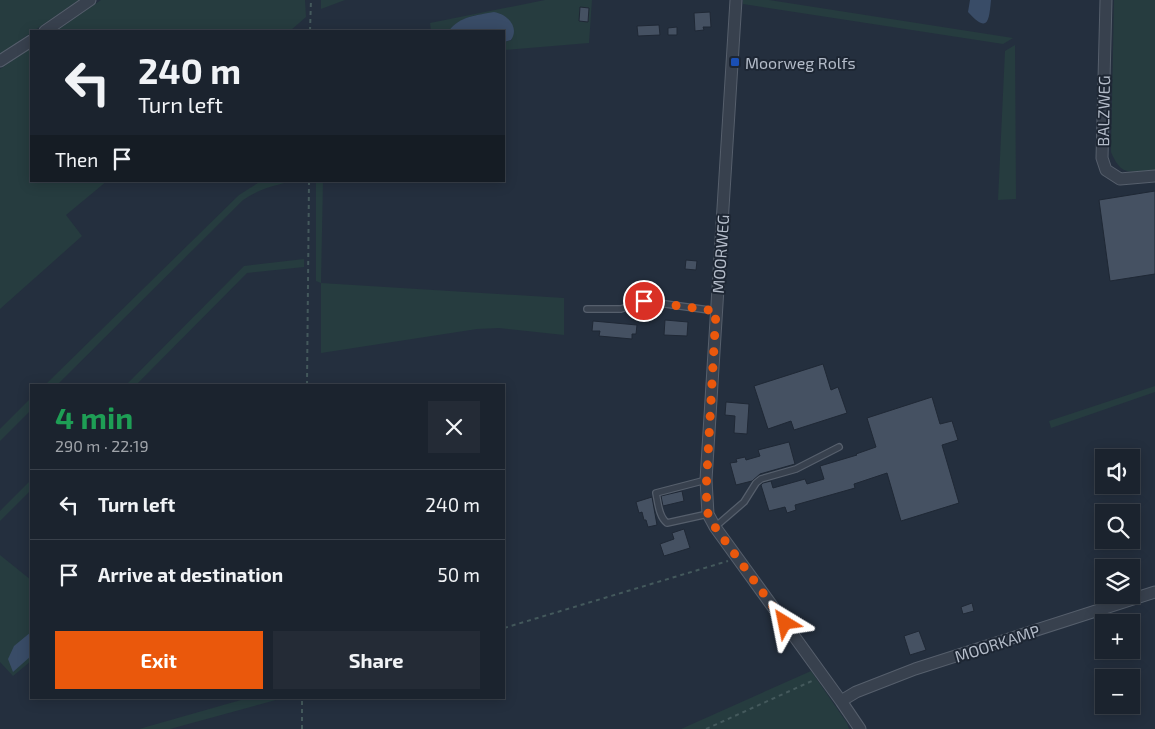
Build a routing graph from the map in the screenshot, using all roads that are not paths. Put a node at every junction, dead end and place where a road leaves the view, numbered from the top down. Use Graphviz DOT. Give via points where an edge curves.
graph roads {
  1 [pos="90,0"];
  2 [pos="736,0"];
  3 [pos="1106,0"];
  4 [pos="46,30"];
  5 [pos="30,42"];
  6 [pos="0,61"];
  7 [pos="1155,176"];
  8 [pos="587,309"];
  9 [pos="716,311"];
  10 [pos="839,447"];
  11 [pos="706,480"];
  12 [pos="708,514"];
  13 [pos="715,527"];
  14 [pos="1155,592"];
  15 [pos="842,701"];
  16 [pos="860,729"];
  1 -- 4 [label="street"];
  2 -- 9 [label="street, MOORWEG"];
  3 -- 7 [label="street, BALZWEG" via="1102,158 1106,170 1120,179"];
  5 -- 6 [label="street"];
  8 -- 9 [label="lane" via="621,309 644,301"];
  9 -- 11 [label="street, MOORWEG"];
  10 -- 13 [label="lane" via="796,469 761,479 744,502"];
  11 -- 12 [label="street, MOORWEG"];
  11 -- 12 [label="lane" via="656,493 664,521 668,523"];
  12 -- 13 [label="street, MOORWEG"];
  13 -- 15 [label="street, MOORWEG"];
  14 -- 15 [label="street, MOORKAMP" via="915,669 856,692"];
  15 -- 16 [label="street, MOORWEG"];
}
